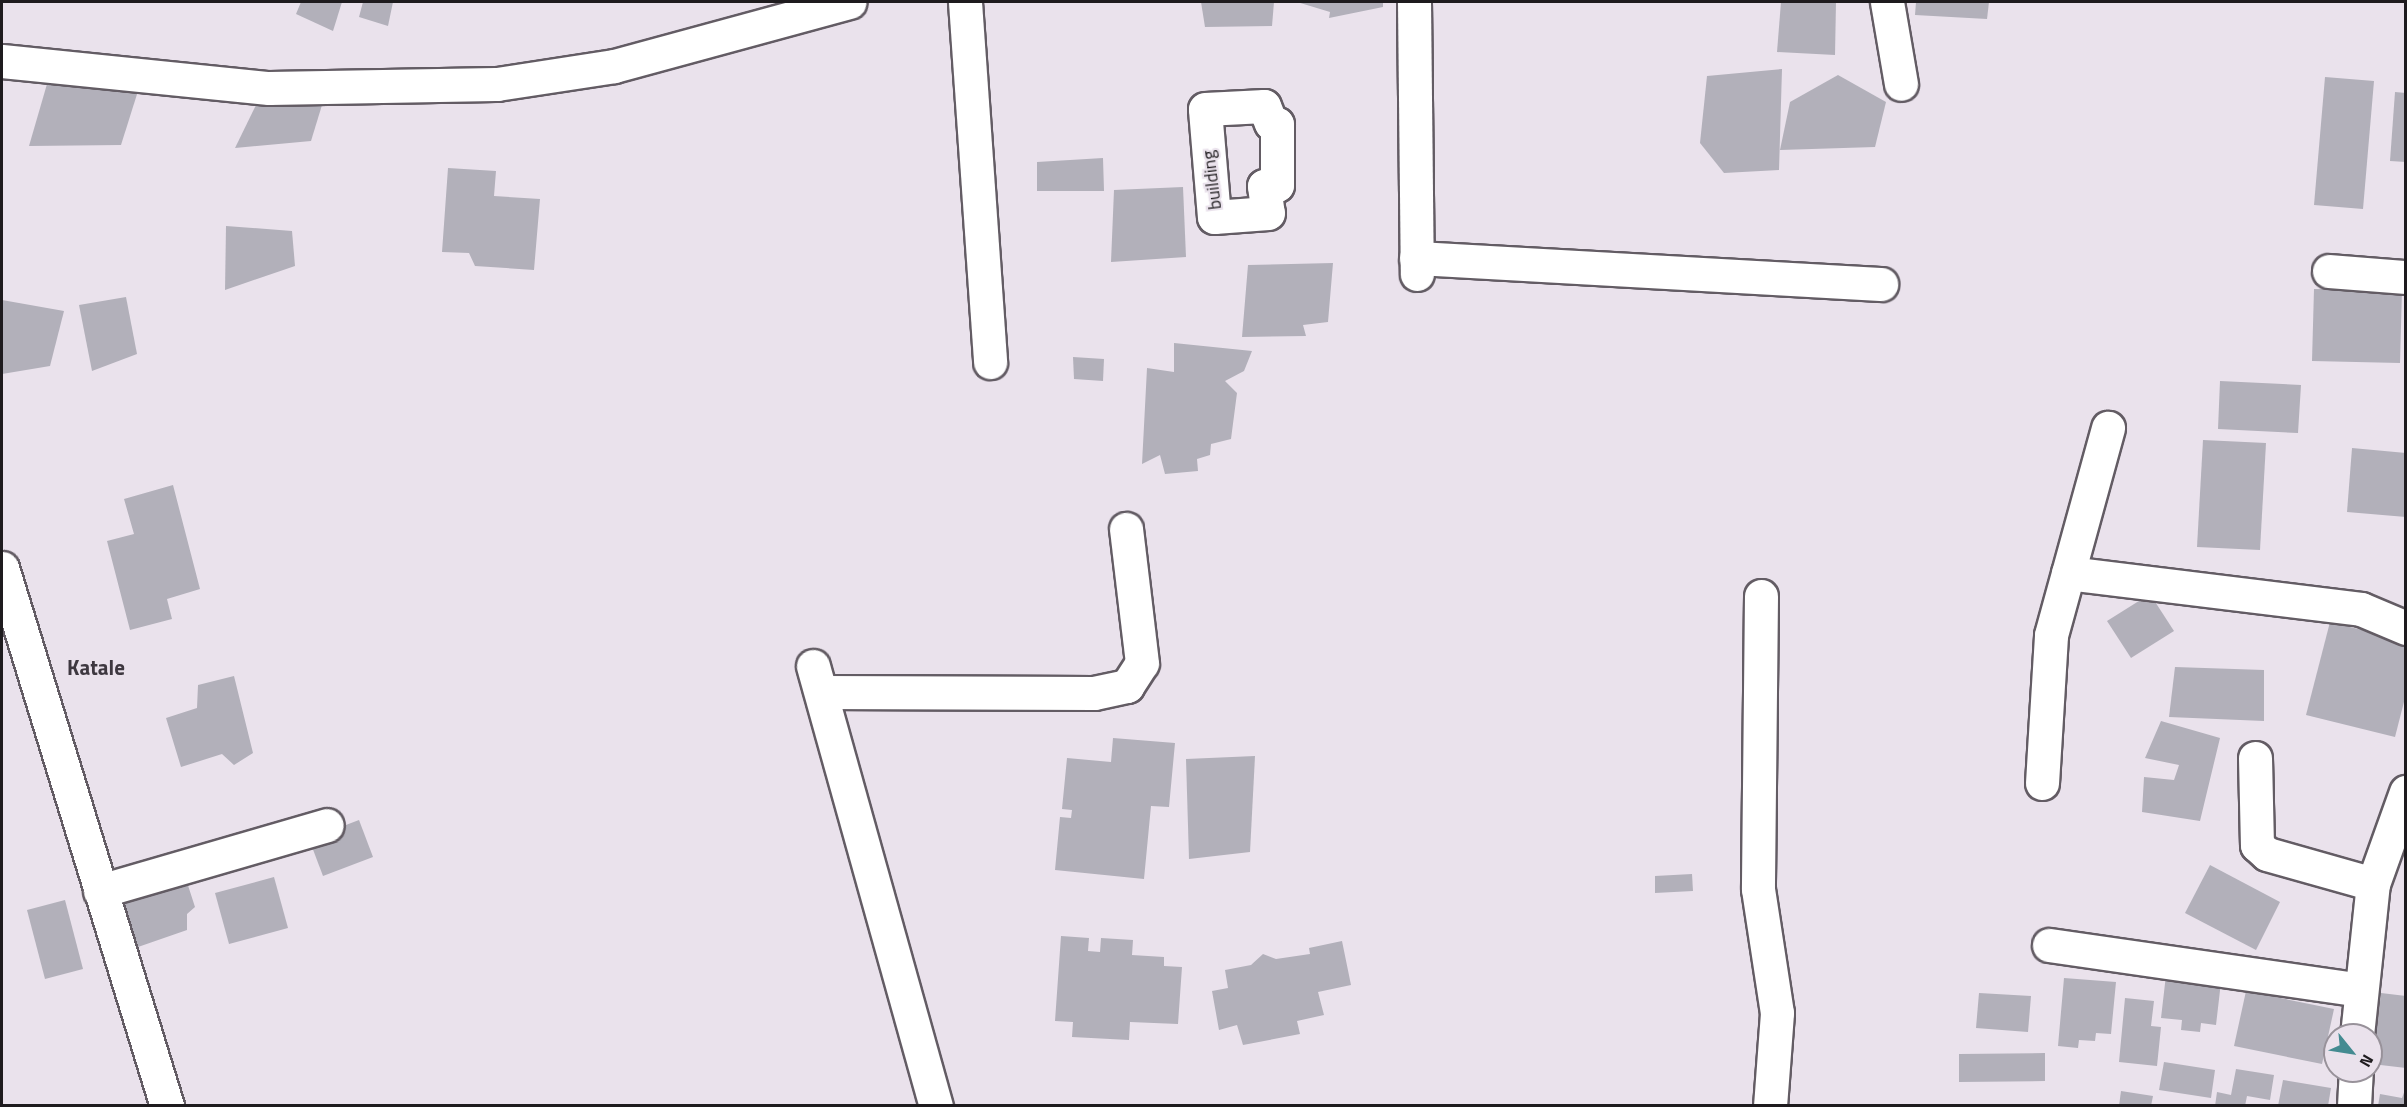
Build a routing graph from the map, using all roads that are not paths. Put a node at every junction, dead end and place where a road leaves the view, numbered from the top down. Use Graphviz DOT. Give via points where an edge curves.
graph roads {
  1 [pos="849,2"];
  2 [pos="965,2"];
  3 [pos="1414,2"];
  4 [pos="1887,2"];
  5 [pos="764,13"];
  6 [pos="2,62"];
  7 [pos="1901,84"];
  8 [pos="2329,271"];
  9 [pos="2406,277"];
  10 [pos="1881,284"];
  11 [pos="990,362"];
  12 [pos="2108,428"];
  13 [pos="1126,529"];
  14 [pos="2,568"];
  15 [pos="2068,573"];
  16 [pos="1761,596"];
  17 [pos="2406,628"];
  18 [pos="2255,758"];
  19 [pos="2042,783"];
  20 [pos="2406,792"];
  21 [pos="327,825"];
  22 [pos="2373,884"];
  23 [pos="100,891"];
  24 [pos="2049,945"];
  25 [pos="2360,990"];
  26 [pos="2358,1023"];
  27 [pos="2355,1083"];
  28 [pos="167,1106"];
  29 [pos="936,1106"];
  30 [pos="1770,1106"];
  31 [pos="2354,1106"];
  1 -- 5 [label="street"];
  2 -- 11 [label="street"];
  3 -- 10 [label="street" via="1416,266"];
  4 -- 7 [label="street"];
  5 -- 6 [label="street" via="614,66 497,84 269,88"];
  8 -- 9 [label="street"];
  12 -- 15 [label="street"];
  13 -- 29 [label="street" via="1142,663 1127,686 1094,693 818,679"];
  14 -- 23 [label="street"];
  15 -- 17 [label="street" via="2361,609"];
  15 -- 19 [label="street" via="2051,635"];
  16 -- 30 [label="street" via="1758,889 1777,1013"];
  18 -- 22 [label="street" via="2257,845 2267,854"];
  20 -- 22 [label="street"];
  21 -- 23 [label="street"];
  22 -- 25 [label="street"];
  23 -- 28 [label="street"];
  24 -- 25 [label="street"];
  25 -- 26 [label="street"];
  27 -- 31 [label="street"];
}
